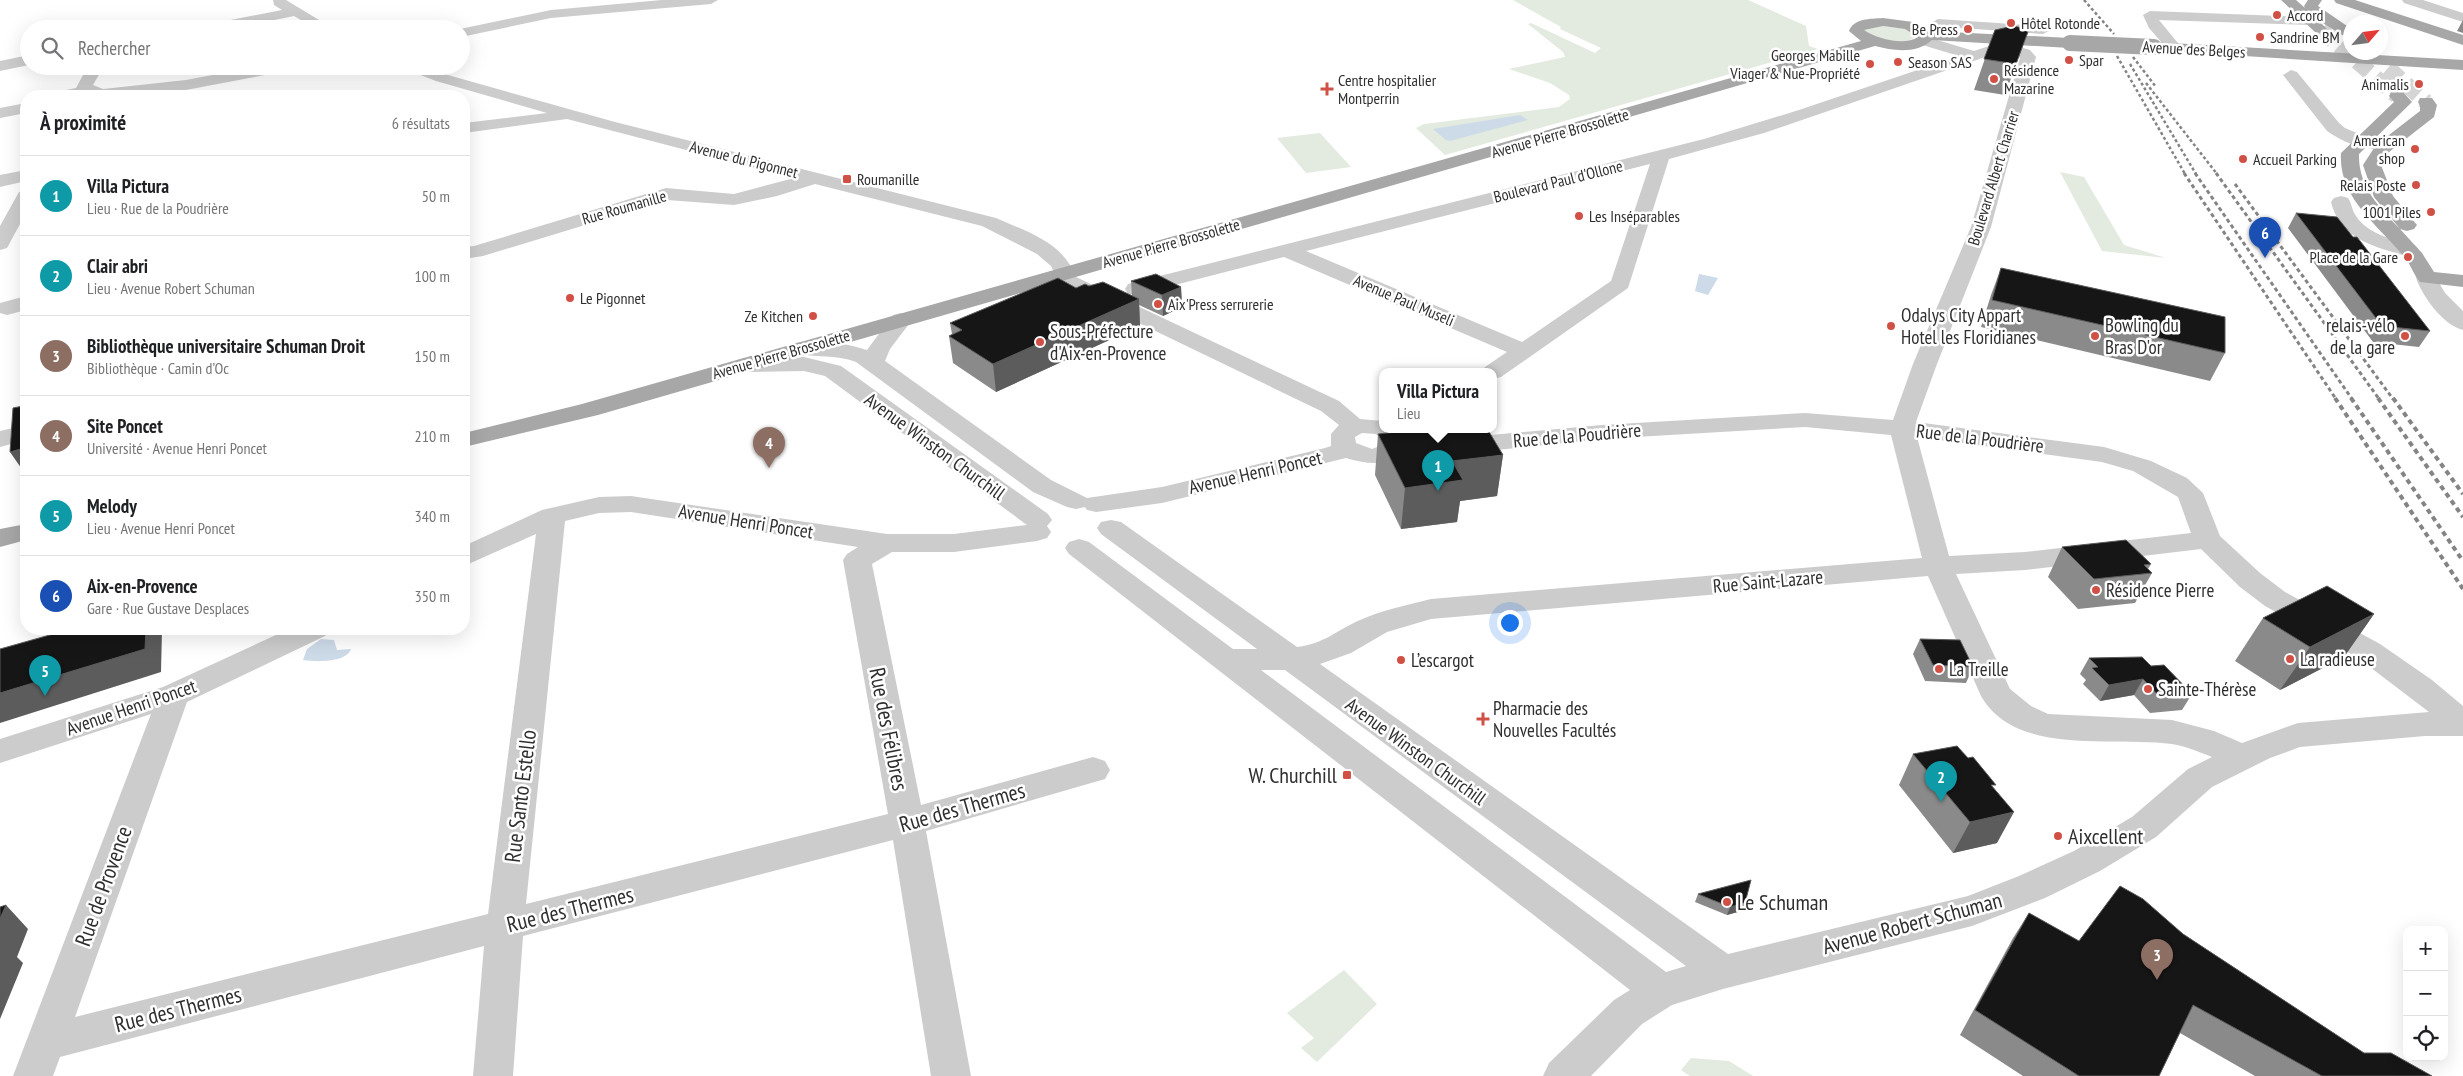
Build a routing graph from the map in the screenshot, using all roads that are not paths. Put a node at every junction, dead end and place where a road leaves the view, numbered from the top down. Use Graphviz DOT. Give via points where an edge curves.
graph roads {
  1 [pos="276,0"];
  2 [pos="711,0"];
  3 [pos="2288,0"];
  4 [pos="2312,0"];
  5 [pos="2341,0"];
  6 [pos="2409,0"];
  7 [pos="533,5"];
  8 [pos="294,12"];
  9 [pos="545,16"];
  10 [pos="2463,18"];
  11 [pos="252,20"];
  12 [pos="310,20"];
  13 [pos="2316,26"];
  14 [pos="2343,29"];
  15 [pos="2043,30"];
  16 [pos="470,31"];
  17 [pos="1921,34"];
  18 [pos="2463,40"];
  19 [pos="1876,41"];
  20 [pos="2174,48"];
  21 [pos="1975,56"];
  22 [pos="20,62"];
  23 [pos="2463,65"];
  24 [pos="0,66"];
  25 [pos="95,75"];
  26 [pos="239,75"];
  27 [pos="434,75"];
  28 [pos="2291,76"];
  29 [pos="93,90"];
  30 [pos="134,90"];
  31 [pos="2396,96"];
  32 [pos="2426,102"];
  33 [pos="20,109"];
  34 [pos="0,113"];
  35 [pos="569,114"];
  36 [pos="470,127"];
  37 [pos="2362,141"];
  38 [pos="2390,143"];
  39 [pos="1661,157"];
  40 [pos="20,177"];
  41 [pos="814,177"];
  42 [pos="0,181"];
  43 [pos="2340,202"];
  44 [pos="20,209"];
  45 [pos="0,244"];
  46 [pos="1285,250"];
  47 [pos="2409,250"];
  48 [pos="470,252"];
  49 [pos="1063,274"];
  50 [pos="2427,278"];
  51 [pos="2458,281"];
  52 [pos="1136,289"];
  53 [pos="901,320"];
  54 [pos="2463,323"];
  55 [pos="860,332"];
  56 [pos="803,348"];
  57 [pos="1524,351"];
  58 [pos="835,360"];
  59 [pos="873,364"];
  60 [pos="745,365"];
  61 [pos="1497,369"];
  62 [pos="1902,428"];
  63 [pos="20,434"];
  64 [pos="1403,436"];
  65 [pos="1350,438"];
  66 [pos="0,439"];
  67 [pos="470,439"];
  68 [pos="1099,513"];
  69 [pos="552,516"];
  70 [pos="1038,526"];
  71 [pos="20,533"];
  72 [pos="831,534"];
  73 [pos="0,538"];
  74 [pos="2208,540"];
  75 [pos="887,542"];
  76 [pos="1079,548"];
  77 [pos="470,555"];
  78 [pos="857,560"];
  79 [pos="1938,566"];
  80 [pos="301,635"];
  81 [pos="1336,647"];
  82 [pos="1288,658"];
  83 [pos="1227,660"];
  84 [pos="1334,691"];
  85 [pos="174,696"];
  86 [pos="2463,724"];
  87 [pos="0,751"];
  88 [pos="2243,756"];
  89 [pos="1093,770"];
  90 [pos="907,822"];
  91 [pos="505,925"];
  92 [pos="1723,972"];
  93 [pos="1661,991"];
  94 [pos="46,1042"];
  95 [pos="33,1076"];
  96 [pos="493,1076"];
  97 [pos="951,1076"];
  98 [pos="1563,1076"];
  1 -- 8 [label="street"];
  2 -- 9 [label="street"];
  3 -- 13 [label="main road"];
  4 -- 14 [label="main road" via="2311,6 2316,11"];
  5 -- 18 [label="main road"];
  6 -- 10 [label="street"];
  7 -- 9 [label="street"];
  8 -- 11 [label="street"];
  8 -- 12 [label="street"];
  9 -- 16 [label="street"];
  13 -- 20 [label="street" via="2150,15 2154,25"];
  15 -- 17 [label="street" via="1939,21"];
  17 -- 19 [label="main road" via="1899,45"];
  17 -- 19 [label="main road" via="1877,22 1856,28 1860,35"];
  17 -- 20 [label="main road, Avenue des Belges, bridge"];
  17 -- 21 [label="street"];
  19 -- 49 [label="main road, Avenue Pierre Brossolette"];
  20 -- 23 [label="main road, Avenue des Belges"];
  21 -- 39 [label="street, Boulevard Paul d'Ollone" via="1808,114"];
  21 -- 62 [label="street, Boulevard Albert Charrier" via="2001,49 2028,55 1981,227"];
  22 -- 24 [label="street"];
  25 -- 29 [label="street"];
  26 -- 30 [label="street"];
  27 -- 35 [label="street, Avenue du Pigonnet"];
  28 -- 37 [label="street" via="2333,127"];
  31 -- 37 [label="main road" via="2404,102"];
  32 -- 38 [label="main road" via="2428,113"];
  33 -- 34 [label="street"];
  35 -- 36 [label="street"];
  35 -- 41 [label="street, Avenue du Pigonnet"];
  37 -- 38 [label="street"];
  37 -- 47 [label="main road" via="2350,153 2348,164 2363,201"];
  38 -- 51 [label="main road" via="2375,157 2372,165 2384,197"];
  39 -- 46 [label="street, Boulevard Paul d'Ollone"];
  39 -- 57 [label="street" via="1621,284"];
  40 -- 42 [label="street"];
  41 -- 48 [label="street, Rue Roumanille" via="770,192 724,200 666,194"];
  41 -- 49 [label="street, Avenue du Pigonnet" via="989,222 1052,256 1061,265"];
  43 -- 47 [label="street" via="2342,211 2362,233 2374,240"];
  44 -- 45 [label="street"];
  46 -- 52 [label="street, Boulevard Paul d'Ollone"];
  46 -- 57 [label="street, Avenue Paul Museli"];
  47 -- 50 [label="main road"];
  49 -- 53 [label="main road, Avenue Pierre Brossolette"];
  49 -- 65 [label="street" via="1067,281 1330,406 1345,417"];
  50 -- 51 [label="main road"];
  50 -- 54 [label="street" via="2438,300"];
  53 -- 55 [label="main road, Avenue Pierre Brossolette"];
  53 -- 59 [label="street, Avenue Winston Churchill" via="879,348"];
  55 -- 56 [label="main road, Avenue Pierre Brossolette"];
  55 -- 58 [label="street"];
  56 -- 58 [label="street, Avenue Winston Churchill"];
  56 -- 60 [label="main road, Avenue Pierre Brossolette"];
  57 -- 61 [label="street"];
  58 -- 59 [label="street, Avenue Winston Churchill" via="856,353"];
  58 -- 60 [label="street, Avenue Winston Churchill"];
  58 -- 70 [label="street, Avenue Winston Churchill"];
  59 -- 68 [label="street, Avenue Winston Churchill" via="1042,486"];
  60 -- 67 [label="main road, Avenue Pierre Brossolette" via="589,410"];
  62 -- 64 [label="street, Rue de la Poudrière" via="1805,420 1602,432 1459,446"];
  62 -- 74 [label="street, Rue de la Poudrière" via="2067,448 2142,466 2162,474 2190,494"];
  62 -- 79 [label="street"];
  63 -- 66 [label="street"];
  64 -- 65 [label="street" via="1392,450 1378,456 1360,455"];
  65 -- 68 [label="street, Avenue Henri Poncet" via="1333,454 1162,494"];
  68 -- 70 [label="street" via="1053,506 1044,512"];
  68 -- 76 [label="street" via="1104,538"];
  68 -- 82 [label="street, Avenue Winston Churchill"];
  69 -- 72 [label="street, Avenue Henri Poncet" via="598,506 631,504"];
  69 -- 77 [label="street, Avenue Henri Poncet"];
  69 -- 91 [label="street, Rue Santo Estello"];
  70 -- 75 [label="street, Avenue Henri Poncet" via="954,543"];
  70 -- 76 [label="street, Avenue Winston Churchill" via="1041,538 1056,546"];
  71 -- 73 [label="main road"];
  72 -- 75 [label="street, Avenue Henri Poncet"];
  72 -- 78 [label="street"];
  74 -- 79 [label="street, Rue Saint-Lazare" via="2025,561"];
  74 -- 86 [label="street, Rue de la Poudrière" via="2276,600 2369,651 2421,688"];
  75 -- 78 [label="street"];
  76 -- 83 [label="street"];
  78 -- 90 [label="street, Rue des Félibres"];
  79 -- 81 [label="street, Rue Saint-Lazare" via="1431,609 1388,620"];
  79 -- 88 [label="street" via="1997,696 2010,709 2047,726 2172,732"];
  80 -- 85 [label="street, Avenue Henri Poncet"];
  81 -- 82 [label="street, Rue Saint-Lazare"];
  81 -- 84 [label="street"];
  82 -- 83 [label="street, Rue Saint-Lazare"];
  82 -- 84 [label="street, Avenue Winston Churchill"];
  83 -- 93 [label="street"];
  84 -- 92 [label="street, Avenue Winston Churchill"];
  85 -- 87 [label="street, Avenue Henri Poncet"];
  85 -- 94 [label="street, Rue de Provence"];
  86 -- 88 [label="street, Avenue Robert Schuman" via="2298,734"];
  88 -- 92 [label="street, Avenue Robert Schuman" via="2200,778 2144,827 2088,861 2032,887 1972,911"];
  89 -- 90 [label="street, Rue des Thermes"];
  90 -- 91 [label="street, Rue des Thermes"];
  90 -- 97 [label="street, Rue des Félibres"];
  91 -- 94 [label="street, Rue des Thermes"];
  91 -- 96 [label="street, Rue Santo Estello"];
  92 -- 93 [label="street, Avenue Robert Schuman"];
  93 -- 98 [label="street, Avenue Robert Schuman" via="1628,1012"];
  94 -- 95 [label="street, Rue de Provence"];
}
